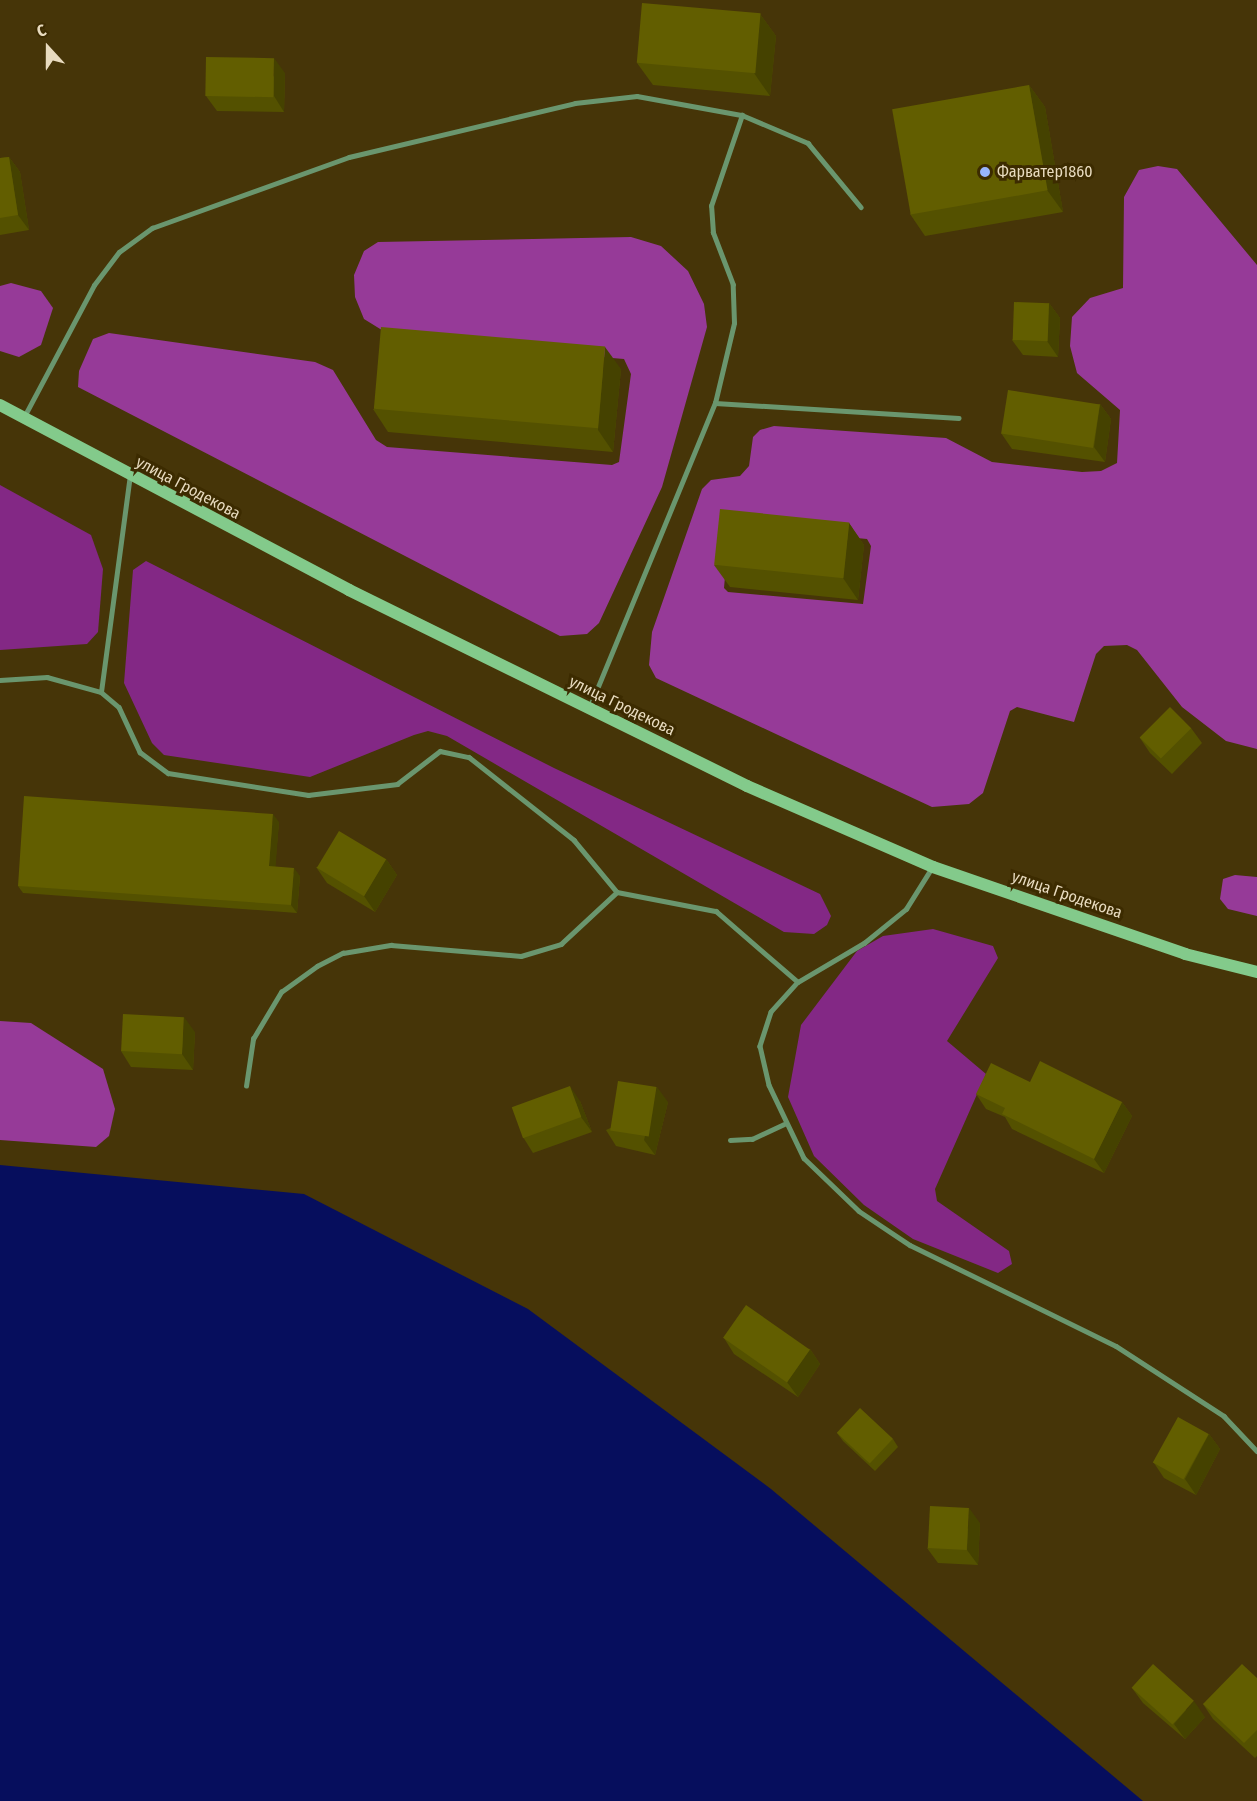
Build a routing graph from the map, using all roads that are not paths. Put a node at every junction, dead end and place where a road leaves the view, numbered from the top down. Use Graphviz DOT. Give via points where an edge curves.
graph roads {
  1 [pos="742,115"];
  2 [pos="861,207"];
  3 [pos="715,403"];
  4 [pos="0,405"];
  5 [pos="24,418"];
  6 [pos="959,418"];
  7 [pos="130,476"];
  8 [pos="0,680"];
  9 [pos="101,692"];
  10 [pos="589,708"];
  11 [pos="933,867"];
  12 [pos="617,892"];
  13 [pos="1257,972"];
  14 [pos="798,982"];
  15 [pos="246,1086"];
  16 [pos="784,1124"];
  17 [pos="730,1140"];
  18 [pos="1257,1451"];
  1 -- 2 [label="lane" via="808,143"];
  1 -- 3 [label="lane" via="711,206 713,232 733,285 734,323"];
  1 -- 5 [label="lane" via="637,96 575,103 349,156 152,228 119,252 94,285"];
  3 -- 6 [label="lane"];
  3 -- 10 [label="lane"];
  4 -- 5 [label="main road, улица Гродекова"];
  5 -- 7 [label="main road, улица Гродекова"];
  7 -- 9 [label="lane"];
  7 -- 10 [label="main road, улица Гродекова"];
  8 -- 9 [label="lane" via="47,677"];
  9 -- 12 [label="lane" via="119,707 140,752 168,773 308,795 397,784 440,751 469,757 574,840"];
  10 -- 11 [label="main road, улица Гродекова"];
  11 -- 13 [label="main road, улица Гродекова" via="1185,954"];
  11 -- 14 [label="lane" via="906,909 864,943"];
  12 -- 14 [label="lane" via="716,912"];
  12 -- 15 [label="lane" via="561,944 521,956 391,945 342,953 317,966 281,992 253,1039"];
  14 -- 16 [label="lane" via="771,1012 760,1046"];
  16 -- 17 [label="lane" via="752,1139"];
  16 -- 18 [label="lane" via="804,1158 859,1211 910,1245 1116,1346 1224,1416"];
}
